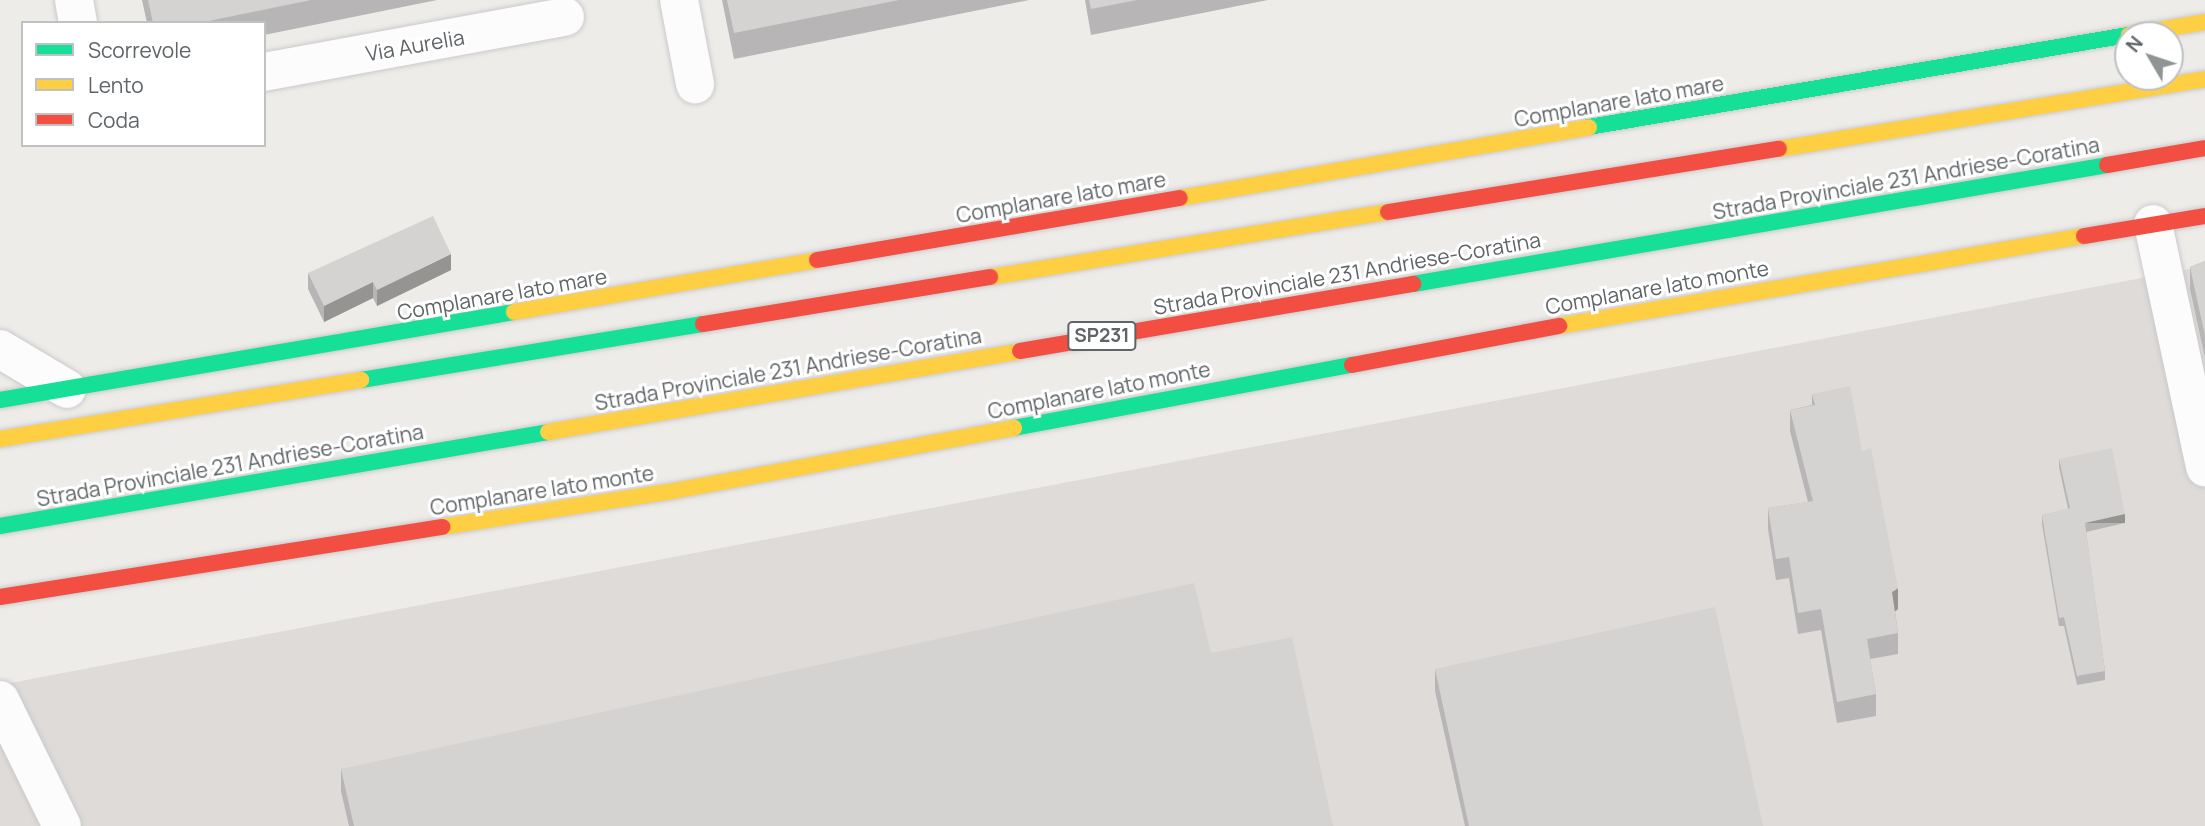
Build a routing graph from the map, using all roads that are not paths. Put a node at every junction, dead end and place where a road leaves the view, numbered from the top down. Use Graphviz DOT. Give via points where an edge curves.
graph roads {
  1 [pos="74,0"];
  2 [pos="679,0"];
  3 [pos="565,17"];
  4 [pos="78,21"];
  5 [pos="2205,22"];
  6 [pos="2184,26"];
  7 [pos="2114,37"];
  8 [pos="266,72"];
  9 [pos="2205,79"];
  10 [pos="695,84"];
  11 [pos="2205,148"];
  12 [pos="2205,216"];
  13 [pos="2154,225"];
  14 [pos="0,349"];
  15 [pos="66,389"];
  16 [pos="0,400"];
  17 [pos="0,439"];
  18 [pos="2205,467"];
  19 [pos="0,526"];
  20 [pos="0,597"];
  21 [pos="0,700"];
  22 [pos="62,826"];
  1 -- 4 [label="street"];
  2 -- 10 [label="street"];
  3 -- 8 [label="street, Via Aurelia"];
  5 -- 6 [label="main road, Complanare lato mare"];
  7 -- 15 [label="main road, Complanare lato mare"];
  9 -- 17 [label="main road"];
  11 -- 19 [label="main road, Strada Provinciale 231 Andriese-Coratina / SP231"];
  12 -- 13 [label="main road, Complanare lato monte"];
  13 -- 18 [label="street"];
  13 -- 20 [label="main road, Complanare lato monte" via="1759,289 668,492"];
  14 -- 15 [label="street"];
  15 -- 16 [label="main road, Complanare lato mare"];
  21 -- 22 [label="street"];
}
